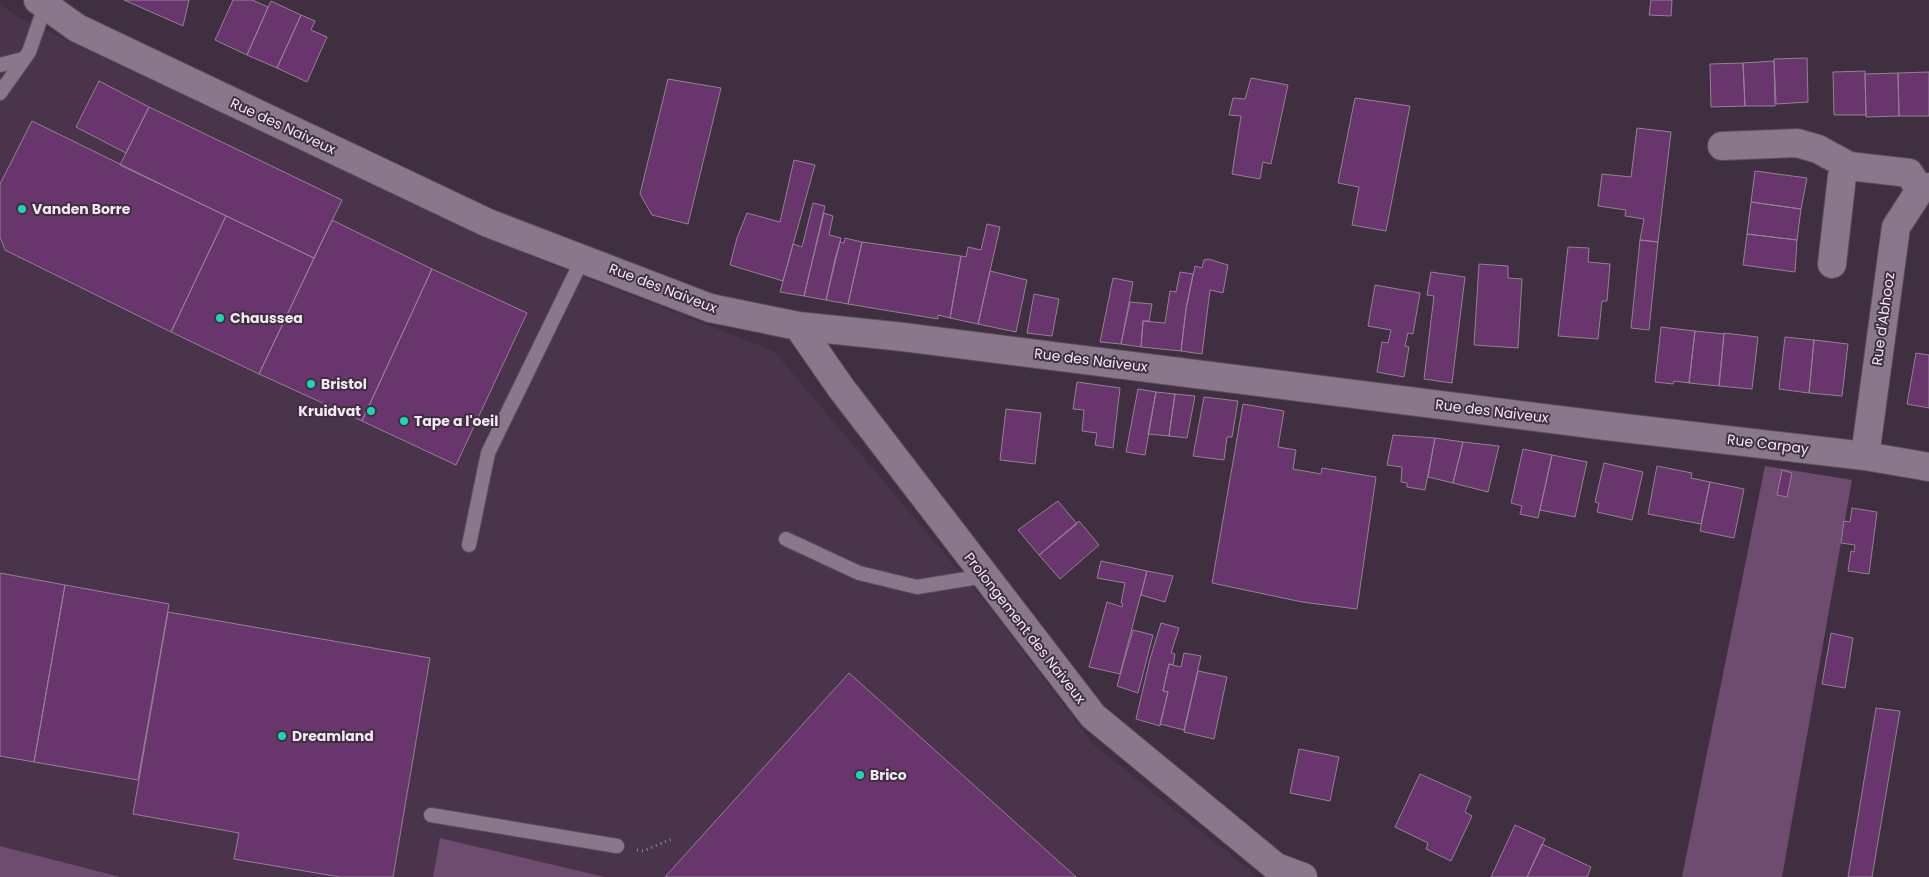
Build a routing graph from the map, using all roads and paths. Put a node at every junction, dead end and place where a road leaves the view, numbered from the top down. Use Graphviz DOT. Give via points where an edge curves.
graph roads {
  1 [pos="43,2"];
  2 [pos="23,60"];
  3 [pos="0,64"];
  4 [pos="0,93"];
  5 [pos="1722,146"];
  6 [pos="1848,166"];
  7 [pos="1925,189"];
  8 [pos="583,258"];
  9 [pos="1832,264"];
  10 [pos="798,326"];
  11 [pos="1607,426"];
  12 [pos="1865,456"];
  13 [pos="1929,466"];
  14 [pos="786,539"];
  15 [pos="469,545"];
  16 [pos="986,576"];
  17 [pos="431,815"];
  18 [pos="672,839"];
  19 [pos="617,846"];
  20 [pos="631,849"];
  21 [pos="1303,877"];
  1 -- 2 [label="lane" via="29,52"];
  1 -- 8 [label="street, Rue des Naiveux" via="77,28 488,223"];
  2 -- 3 [label="lane"];
  2 -- 4 [label="lane"];
  5 -- 6 [label="street, Rue d'Abhooz" via="1797,143 1818,149"];
  6 -- 7 [label="street, Rue d'Abhooz" via="1908,173"];
  6 -- 9 [label="street" via="1842,176"];
  7 -- 12 [label="street, Rue d'Abhooz" via="1896,226"];
  8 -- 10 [label="street, Rue des Naiveux" via="710,308"];
  8 -- 15 [label="lane" via="488,454"];
  10 -- 11 [label="street, Rue des Naiveux"];
  10 -- 16 [label="street, Prolongement des Naiveux" via="841,388"];
  11 -- 12 [label="street, Rue Carpay"];
  12 -- 13 [label="street, Rue Carpay"];
  14 -- 16 [label="lane" via="859,573 917,587"];
  16 -- 21 [label="street, Prolongement des Naiveux" via="1093,716 1276,867"];
  17 -- 19 [label="lane"];
  18 -- 20 [label="path" via="643,850"];
}
